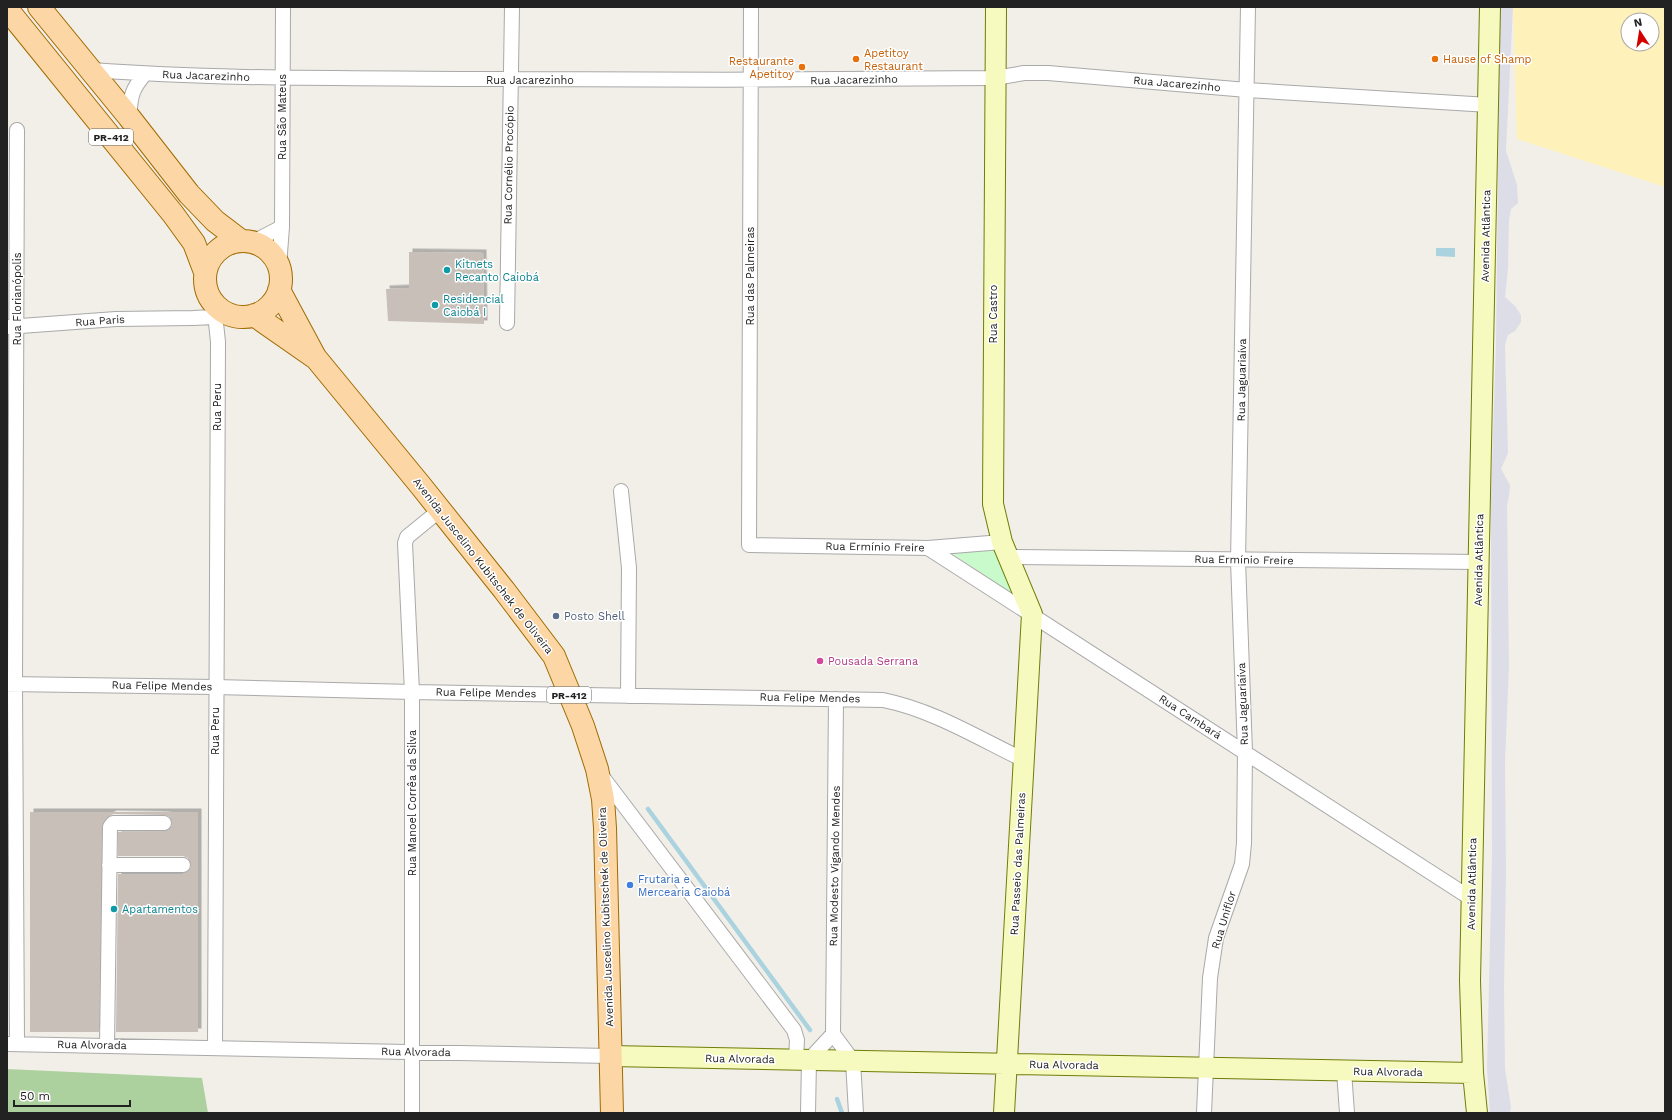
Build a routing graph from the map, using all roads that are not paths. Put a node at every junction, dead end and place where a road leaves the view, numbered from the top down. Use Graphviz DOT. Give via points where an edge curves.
graph roads {
  1 [pos="283,7"];
  2 [pos="512,7"];
  3 [pos="751,7"];
  4 [pos="996,7"];
  5 [pos="1248,7"];
  6 [pos="1490,7"];
  7 [pos="7,9"];
  8 [pos="46,12"];
  9 [pos="92,70"];
  10 [pos="145,74"];
  11 [pos="282,78"];
  12 [pos="994,78"];
  13 [pos="511,79"];
  14 [pos="751,81"];
  15 [pos="1247,90"];
  16 [pos="1489,105"];
  17 [pos="129,117"];
  18 [pos="17,130"];
  19 [pos="282,227"];
  20 [pos="246,241"];
  21 [pos="279,266"];
  22 [pos="205,272"];
  23 [pos="279,290"];
  24 [pos="228,312"];
  25 [pos="507,323"];
  26 [pos="12,327"];
  27 [pos="218,342"];
  28 [pos="315,357"];
  29 [pos="621,491"];
  30 [pos="440,510"];
  31 [pos="749,545"];
  32 [pos="928,548"];
  33 [pos="1005,549"];
  34 [pos="1238,561"];
  35 [pos="1479,562"];
  36 [pos="1032,614"];
  37 [pos="11,684"];
  38 [pos="215,686"];
  39 [pos="412,692"];
  40 [pos="570,695"];
  41 [pos="628,696"];
  42 [pos="836,698"];
  43 [pos="1245,752"];
  44 [pos="1024,760"];
  45 [pos="596,769"];
  46 [pos="164,824"];
  47 [pos="110,865"];
  48 [pos="183,865"];
  49 [pos="1472,899"];
  50 [pos="833,1034"];
  51 [pos="12,1044"];
  52 [pos="107,1046"];
  53 [pos="214,1048"];
  54 [pos="412,1052"];
  55 [pos="610,1056"];
  56 [pos="802,1060"];
  57 [pos="853,1061"];
  58 [pos="1006,1064"];
  59 [pos="1207,1068"];
  60 [pos="1344,1071"];
  61 [pos="1473,1073"];
  62 [pos="412,1113"];
  63 [pos="612,1113"];
  64 [pos="808,1113"];
  65 [pos="856,1113"];
  66 [pos="1004,1113"];
  67 [pos="1204,1113"];
  68 [pos="1347,1113"];
  69 [pos="1477,1113"];
  1 -- 11 [label="street, Rua São Mateus"];
  2 -- 13 [label="street, Rua Cornélio Procópio"];
  3 -- 14 [label="street, Rua das Palmeiras"];
  4 -- 12 [label="street, Rua Castro"];
  5 -- 15 [label="street, Rua Jaguariaíva"];
  6 -- 16 [label="street, Avenida Atlântica"];
  7 -- 22 [label="main road, PR-412" via="173,214 194,243"];
  8 -- 9 [label="main road, PR-412"];
  9 -- 10 [label="street, Rua Jacarezinho"];
  9 -- 17 [label="main road, PR-412"];
  10 -- 11 [label="street, Rua Jacarezinho"];
  10 -- 17 [label="street" via="131,95"];
  11 -- 13 [label="street, Rua Jacarezinho"];
  11 -- 19 [label="street, Rua São Mateus"];
  12 -- 14 [label="street, Rua Jacarezinho"];
  12 -- 15 [label="street, Rua Jacarezinho" via="1024,73 1048,73"];
  12 -- 33 [label="street, Rua Castro" via="992,504"];
  13 -- 14 [label="street, Rua Jacarezinho"];
  13 -- 25 [label="street, Rua Cornélio Procópio"];
  14 -- 31 [label="street, Rua das Palmeiras"];
  15 -- 16 [label="street, Rua Jacarezinho"];
  15 -- 34 [label="street, Rua Jaguariaíva"];
  16 -- 35 [label="street, Avenida Atlântica"];
  17 -- 20 [label="main road, PR-412" via="189,194 215,221"];
  18 -- 26 [label="street, Rua Florianópolis"];
  19 -- 20 [label="street"];
  19 -- 21 [label="street, Rua São Mateus"];
  20 -- 21 [label="main road, PR-412" via="264,247 273,255"];
  20 -- 22 [label="main road" via="228,243 217,250 209,260"];
  21 -- 23 [label="main road"];
  22 -- 24 [label="main road, PR-412" via="207,293"];
  23 -- 24 [label="main road" via="274,301 265,310"];
  23 -- 28 [label="main road, Avenida Juscelino Kubitschek de Oliveira / PR-412"];
  24 -- 26 [label="street, Rua Paris" via="206,310 193,318 116,319"];
  24 -- 27 [label="street, Rua Peru"];
  24 -- 27 [label="street" via="230,324"];
  24 -- 28 [label="main road, Avenida Juscelino Kubitschek de Oliveira / PR-412"];
  26 -- 37 [label="street, Rua Florianópolis"];
  27 -- 38 [label="street, Rua Peru"];
  28 -- 30 [label="main road, Avenida Juscelino Kubitschek de Oliveira / PR-412"];
  29 -- 41 [label="street" via="629,568"];
  30 -- 39 [label="street, Rua Manoel Corrêa da Silva" via="407,537 405,543"];
  30 -- 40 [label="main road, Avenida Juscelino Kubitschek de Oliveira / PR-412" via="554,656"];
  31 -- 32 [label="street, Rua Ermínio Freire"];
  32 -- 33 [label="street, Rua Ermínio Freire"];
  32 -- 36 [label="street, Rua Cambará"];
  33 -- 34 [label="street, Rua Ermínio Freire"];
  33 -- 36 [label="street, Rua Castro"];
  34 -- 35 [label="street, Rua Ermínio Freire"];
  34 -- 43 [label="street, Rua Jaguariaíva"];
  35 -- 49 [label="street, Avenida Atlântica"];
  36 -- 43 [label="street, Rua Cambará"];
  36 -- 44 [label="street, Rua Passeio das Palmeiras"];
  37 -- 38 [label="street, Rua Felipe Mendes"];
  37 -- 51 [label="street, Rua Florianópolis"];
  38 -- 39 [label="street, Rua Felipe Mendes"];
  38 -- 53 [label="street, Rua Peru"];
  39 -- 40 [label="street, Rua Felipe Mendes"];
  39 -- 54 [label="street, Rua Manoel Corrêa da Silva"];
  40 -- 41 [label="street, Rua Felipe Mendes"];
  40 -- 45 [label="main road, Avenida Juscelino Kubitschek de Oliveira / PR-412"];
  41 -- 42 [label="street, Rua Felipe Mendes"];
  42 -- 44 [label="street, Rua Felipe Mendes" via="883,700 906,704"];
  42 -- 50 [label="street, Rua Modesto Vigando Mendes"];
  43 -- 49 [label="street, Rua Cambará"];
  43 -- 59 [label="street, Rua Uniflor" via="1244,850 1242,864 1216,938 1212,958"];
  44 -- 58 [label="street, Rua Passeio das Palmeiras"];
  45 -- 55 [label="main road, Avenida Juscelino Kubitschek de Oliveira / PR-412" via="603,799 605,828"];
  45 -- 56 [label="street" via="794,1030"];
  46 -- 47 [label="street" via="113,823 109,832"];
  47 -- 48 [label="street"];
  47 -- 52 [label="street"];
  49 -- 61 [label="street, Avenida Atlântica" via="1470,989"];
  50 -- 56 [label="street"];
  50 -- 57 [label="street"];
  51 -- 52 [label="street, Rua Alvorada"];
  52 -- 53 [label="street, Rua Alvorada"];
  53 -- 54 [label="street, Rua Alvorada"];
  54 -- 55 [label="street, Rua Alvorada"];
  54 -- 62 [label="street, Rua Manoel Corrêa da Silva"];
  55 -- 56 [label="street, Rua Alvorada"];
  55 -- 63 [label="main road, Avenida Juscelino Kubitschek de Oliveira / PR-412"];
  56 -- 57 [label="street, Rua Alvorada"];
  56 -- 64 [label="street"];
  57 -- 58 [label="street, Rua Alvorada"];
  57 -- 65 [label="street"];
  58 -- 59 [label="street, Rua Alvorada"];
  58 -- 66 [label="street, Rua Passeio das Palmeiras"];
  59 -- 60 [label="street, Rua Alvorada"];
  59 -- 67 [label="street, Rua Uniflor"];
  60 -- 61 [label="street, Rua Alvorada"];
  60 -- 68 [label="street"];
  61 -- 69 [label="street, Avenida Atlântica"];
}
